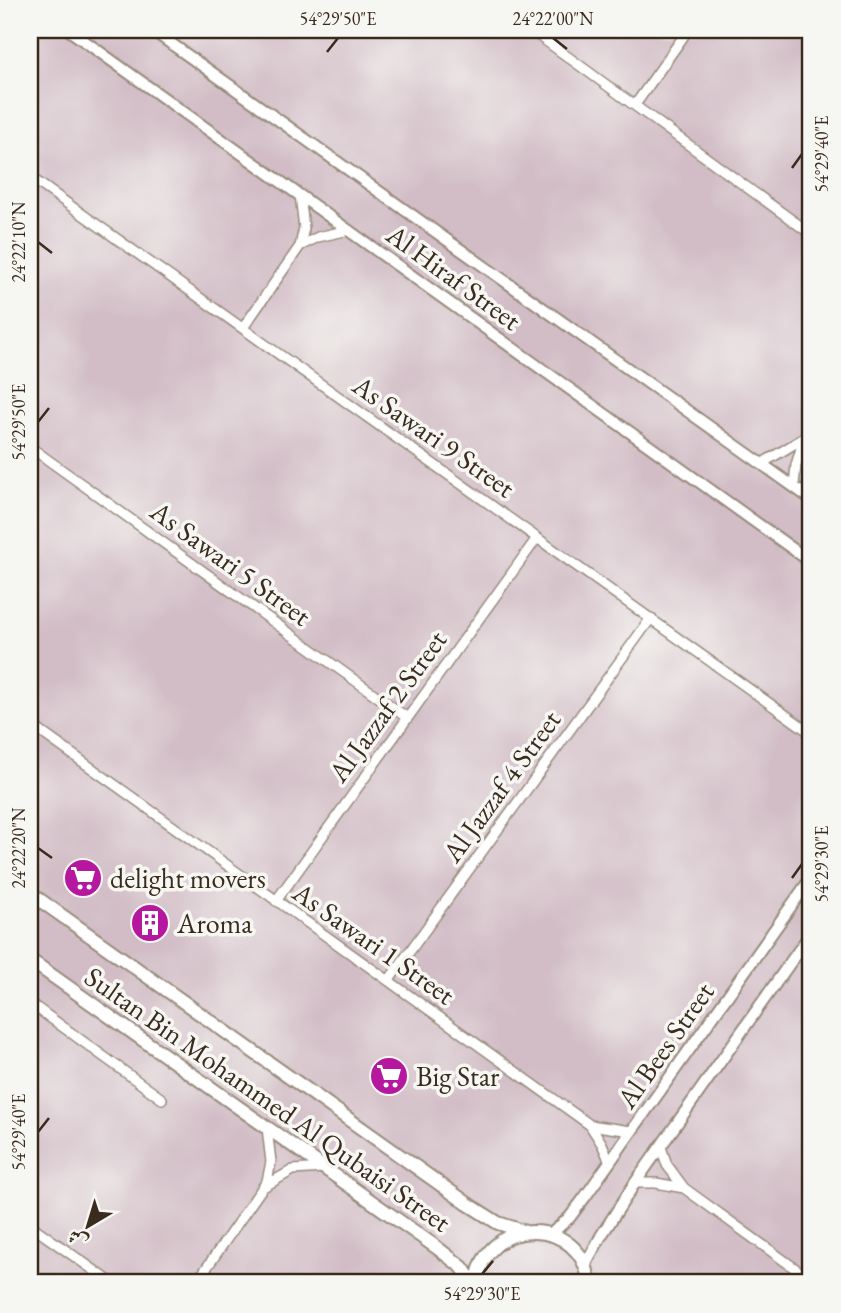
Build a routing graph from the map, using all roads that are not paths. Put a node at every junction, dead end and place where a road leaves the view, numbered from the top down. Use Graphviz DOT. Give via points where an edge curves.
graph roads {
  1 [pos="69,30"];
  2 [pos="152,30"];
  3 [pos="531,30"];
  4 [pos="688,30"];
  5 [pos="635,105"];
  6 [pos="30,177"];
  7 [pos="300,195"];
  8 [pos="349,230"];
  9 [pos="811,234"];
  10 [pos="300,246"];
  11 [pos="243,328"];
  12 [pos="811,427"];
  13 [pos="804,438"];
  14 [pos="30,447"];
  15 [pos="761,464"];
  16 [pos="794,486"];
  17 [pos="811,499"];
  18 [pos="537,538"];
  19 [pos="811,562"];
  20 [pos="651,618"];
  21 [pos="407,717"];
  22 [pos="30,724"];
  23 [pos="811,733"];
  24 [pos="811,878"];
  25 [pos="30,893"];
  26 [pos="276,901"];
  27 [pos="811,933"];
  28 [pos="30,960"];
  29 [pos="389,980"];
  30 [pos="30,1003"];
  31 [pos="162,1099"];
  32 [pos="590,1125"];
  33 [pos="267,1128"];
  34 [pos="631,1131"];
  35 [pos="660,1147"];
  36 [pos="610,1162"];
  37 [pos="324,1168"];
  38 [pos="635,1183"];
  39 [pos="264,1187"];
  40 [pos="684,1188"];
  41 [pos="30,1225"];
  42 [pos="523,1231"];
  43 [pos="551,1234"];
  44 [pos="585,1266"];
  45 [pos="811,1280"];
  46 [pos="113,1283"];
  47 [pos="196,1283"];
  48 [pos="475,1283"];
  49 [pos="589,1283"];
  1 -- 7 [label="street, Al Hiraf Street"];
  2 -- 15 [label="street, Al Hiraf Street"];
  3 -- 5 [label="street"];
  4 -- 5 [label="street"];
  5 -- 9 [label="street"];
  6 -- 11 [label="street, As Sawari 9 Street"];
  7 -- 8 [label="street, Al Hiraf Street"];
  7 -- 10 [label="street" via="304,228"];
  8 -- 10 [label="street"];
  8 -- 19 [label="street, Al Hiraf Street"];
  10 -- 11 [label="street"];
  11 -- 18 [label="street, As Sawari 9 Street"];
  12 -- 13 [label="street"];
  13 -- 15 [label="street"];
  13 -- 16 [label="street"];
  14 -- 21 [label="street, As Sawari 5 Street"];
  15 -- 16 [label="street, Al Hiraf Street"];
  16 -- 17 [label="street, Al Hiraf Street"];
  18 -- 20 [label="street, As Sawari 9 Street"];
  18 -- 21 [label="street, Al Jazzaf 2 Street"];
  20 -- 23 [label="street, As Sawari 9 Street"];
  20 -- 29 [label="street, Al Jazzaf 4 Street"];
  21 -- 26 [label="street, Al Jazzaf 2 Street"];
  22 -- 26 [label="street, As Sawari 1 Street"];
  24 -- 34 [label="street, Al Bees Street"];
  25 -- 42 [label="main road, Sultan Bin Mohammed Al Qubaisi Street" via="468,1204 498,1223"];
  26 -- 29 [label="street, As Sawari 1 Street"];
  27 -- 35 [label="street, Al Bees Street"];
  28 -- 33 [label="main road, Sultan Bin Mohammed Al Qubaisi Street"];
  29 -- 32 [label="street, As Sawari 1 Street"];
  30 -- 31 [label="street"];
  32 -- 34 [label="street, As Sawari 1 Street"];
  32 -- 36 [label="street, As Sawari 1 Street"];
  33 -- 37 [label="main road, Sultan Bin Mohammed Al Qubaisi Street"];
  33 -- 39 [label="street" via="271,1171"];
  34 -- 36 [label="street, Al Bees Street"];
  35 -- 38 [label="street, Al Bees Street"];
  35 -- 40 [label="street"];
  36 -- 43 [label="street, Al Bees Street" via="570,1217"];
  37 -- 39 [label="street" via="293,1170"];
  37 -- 48 [label="main road, Sultan Bin Mohammed Al Qubaisi Street" via="462,1267"];
  38 -- 40 [label="street"];
  38 -- 44 [label="street, Al Bees Street"];
  39 -- 47 [label="street"];
  40 -- 45 [label="street"];
  41 -- 46 [label="street"];
  42 -- 43 [label="main road, Sultan Bin Mohammed Al Qubaisi Street"];
  42 -- 48 [label="main road" via="494,1245"];
  43 -- 44 [label="main road" via="571,1247"];
  44 -- 49 [label="main road"];
}
